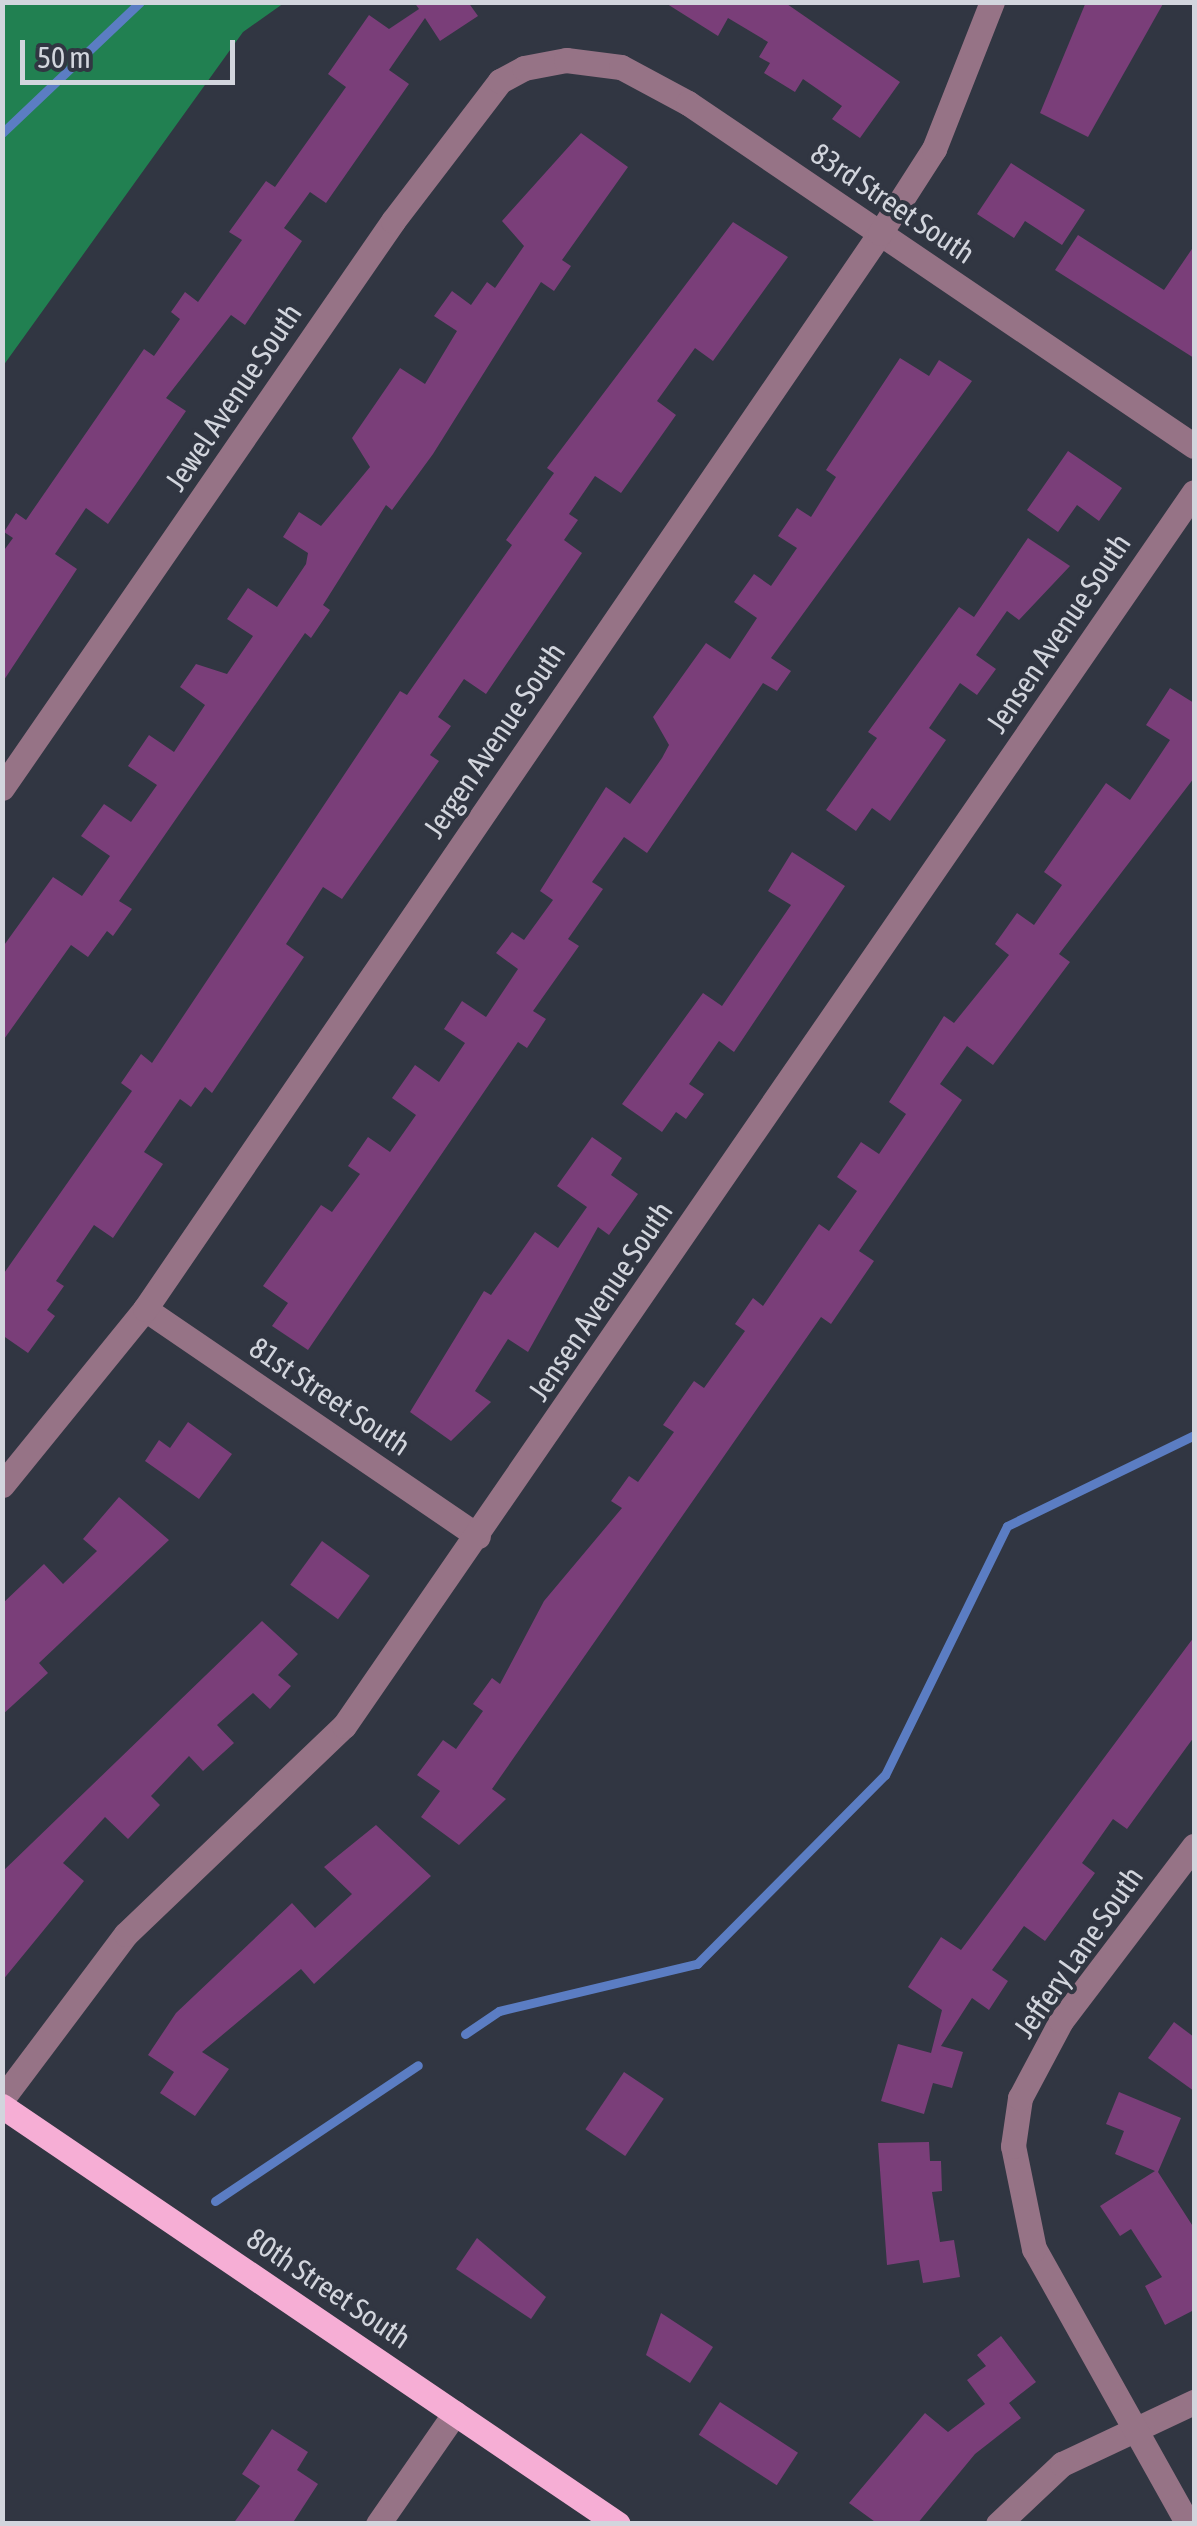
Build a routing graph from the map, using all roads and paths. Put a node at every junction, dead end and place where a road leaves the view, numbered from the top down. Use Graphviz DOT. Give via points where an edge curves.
graph roads {
  1 [pos="992,2"];
  2 [pos="538,65"];
  3 [pos="880,233"];
  4 [pos="1194,446"];
  5 [pos="1194,492"];
  6 [pos="2,788"];
  7 [pos="145,1309"];
  8 [pos="2,1485"];
  9 [pos="478,1536"];
  10 [pos="1194,1846"];
  11 [pos="2,2102"];
  12 [pos="1194,2402"];
  13 [pos="455,2413"];
  14 [pos="1130,2433"];
  15 [pos="378,2524"];
  16 [pos="618,2524"];
  17 [pos="998,2524"];
  18 [pos="1188,2524"];
  1 -- 3 [label="street, Jergen Avenue South" via="934,149"];
  2 -- 3 [label="street, 83rd Street South" via="620,67"];
  2 -- 6 [label="street, Jewel Avenue South" via="500,81 393,221"];
  3 -- 4 [label="street, 83rd Street South"];
  3 -- 7 [label="street, Jergen Avenue South"];
  5 -- 9 [label="street, Jensen Avenue South"];
  7 -- 8 [label="street, Jergen Avenue South"];
  7 -- 9 [label="street, 81st Street South"];
  9 -- 11 [label="street, Jensen Avenue South" via="344,1726 126,1934"];
  10 -- 14 [label="street, Jeffery Lane South" via="1060,2021 1020,2098 1013,2146 1034,2250"];
  11 -- 13 [label="main road, 80th Street South"];
  12 -- 14 [label="street"];
  13 -- 15 [label="street"];
  13 -- 16 [label="main road, 80th Street South"];
  14 -- 17 [label="street" via="1062,2464"];
  14 -- 18 [label="street, Jeffery Lane South"];
}
